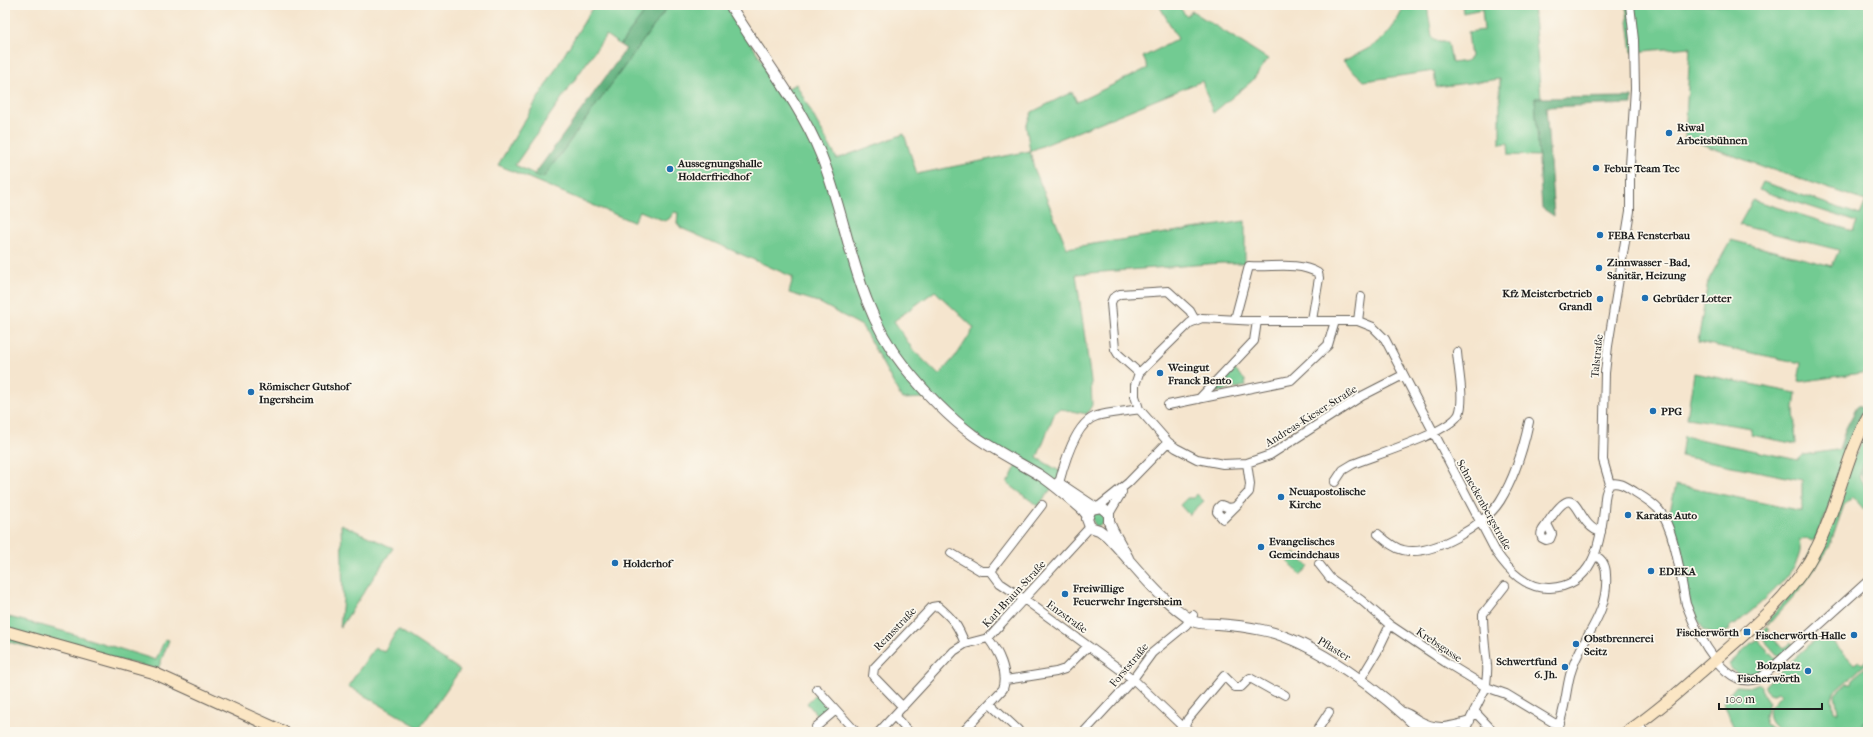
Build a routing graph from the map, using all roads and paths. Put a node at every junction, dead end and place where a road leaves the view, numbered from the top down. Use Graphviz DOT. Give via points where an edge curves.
graph roads {
  1 [pos="730,5"];
  2 [pos="1631,7"];
  3 [pos="1361,297"];
  4 [pos="1236,319"];
  5 [pos="1195,320"];
  6 [pos="1257,320"];
  7 [pos="1312,320"];
  8 [pos="1335,321"];
  9 [pos="1358,321"];
  10 [pos="1457,352"];
  11 [pos="1139,373"];
  12 [pos="1403,375"];
  13 [pos="1198,399"];
  14 [pos="1168,405"];
  15 [pos="1139,409"];
  16 [pos="1868,418"];
  17 [pos="1529,422"];
  18 [pos="1433,433"];
  19 [pos="1168,442"];
  20 [pos="1247,464"];
  21 [pos="1039,475"];
  22 [pos="1335,482"];
  23 [pos="1059,483"];
  24 [pos="1128,484"];
  25 [pos="1610,484"];
  26 [pos="1042,505"];
  27 [pos="1096,507"];
  28 [pos="1235,507"];
  29 [pos="1087,515"];
  30 [pos="1109,518"];
  31 [pos="1480,522"];
  32 [pos="1547,524"];
  33 [pos="1095,528"];
  34 [pos="1601,532"];
  35 [pos="1378,534"];
  36 [pos="951,553"];
  37 [pos="1595,556"];
  38 [pos="1128,558"];
  39 [pos="1320,564"];
  40 [pos="991,571"];
  41 [pos="1868,581"];
  42 [pos="1505,586"];
  43 [pos="1024,599"];
  44 [pos="1191,617"];
  45 [pos="1390,625"];
  46 [pos="5,631"];
  47 [pos="988,638"];
  48 [pos="965,644"];
  49 [pos="1088,646"];
  50 [pos="1716,660"];
  51 [pos="1133,679"];
  52 [pos="1006,680"];
  53 [pos="1360,680"];
  54 [pos="1486,687"];
  55 [pos="817,689"];
  56 [pos="1285,695"];
  57 [pos="990,704"];
  58 [pos="903,706"];
  59 [pos="836,710"];
  60 [pos="1398,710"];
  61 [pos="1474,711"];
  62 [pos="1329,712"];
  63 [pos="894,716"];
  64 [pos="1470,720"];
  65 [pos="816,727"];
  66 [pos="1558,728"];
  67 [pos="1641,728"];
  68 [pos="1183,729"];
  69 [pos="1018,730"];
  70 [pos="1419,731"];
  71 [pos="284,732"];
  72 [pos="856,732"];
  73 [pos="879,732"];
  74 [pos="909,732"];
  75 [pos="963,732"];
  76 [pos="1084,732"];
  77 [pos="1192,732"];
  78 [pos="1316,732"];
  79 [pos="1464,732"];
  80 [pos="1494,732"];
  81 [pos="1627,732"];
  1 -- 21 [label="street" via="812,137 826,168 850,254 864,293 886,340 902,364 934,401 972,434"];
  2 -- 25 [label="street, Talstraße" via="1635,89 1630,211 1605,373 1603,460"];
  3 -- 9 [label="street"];
  4 -- 5 [label="street"];
  4 -- 6 [label="street"];
  4 -- 7 [label="street" via="1249,266 1260,266 1301,267 1318,273"];
  5 -- 11 [label="street"];
  5 -- 11 [label="street" via="1190,311 1168,291 1120,294 1113,298 1111,303 1115,349"];
  6 -- 7 [label="street"];
  6 -- 13 [label="street" via="1254,341"];
  7 -- 8 [label="street"];
  8 -- 9 [label="street"];
  8 -- 13 [label="street" via="1328,345 1291,380"];
  9 -- 12 [label="street" via="1380,332"];
  10 -- 18 [label="street" via="1461,398 1458,414 1452,422"];
  11 -- 15 [label="street, Andreas-Kieser-Straße" via="1135,396"];
  12 -- 18 [label="street, Schneckenbergstraße"];
  12 -- 20 [label="street, Andreas-Kieser-Straße" via="1362,396 1270,455"];
  13 -- 14 [label="street"];
  15 -- 19 [label="street, Andreas-Kieser-Straße"];
  15 -- 23 [label="street" via="1097,415 1086,420 1075,438"];
  16 -- 50 [label="main road" via="1855,446 1823,535 1810,559 1795,582"];
  17 -- 31 [label="street" via="1521,458 1499,502"];
  18 -- 22 [label="street" via="1353,464 1343,470"];
  18 -- 31 [label="street, Schneckenbergstraße"];
  19 -- 20 [label="street, Andreas-Kieser-Straße" via="1208,463"];
  19 -- 24 [label="street"];
  20 -- 28 [label="street" via="1249,492"];
  21 -- 23 [label="street"];
  21 -- 29 [label="street"];
  23 -- 27 [label="street"];
  24 -- 27 [label="street"];
  24 -- 30 [label="street" via="1114,504"];
  25 -- 34 [label="street, Schneckenbergstraße" via="1605,494"];
  25 -- 50 [label="street" via="1619,483 1631,489 1656,507 1664,517 1670,530 1690,616"];
  26 -- 40 [label="street"];
  27 -- 29 [label="street"];
  27 -- 30 [label="street" via="1105,509"];
  29 -- 33 [label="street" via="1088,523"];
  30 -- 33 [label="street" via="1108,525"];
  30 -- 38 [label="street"];
  31 -- 35 [label="street" via="1449,541 1417,551 1396,548"];
  31 -- 37 [label="street, Schneckenbergstraße" via="1503,562 1520,579 1534,586 1553,588 1570,584 1587,570"];
  32 -- 34 [label="street" via="1559,506 1570,501 1590,528"];
  33 -- 38 [label="street" via="1107,536"];
  33 -- 43 [label="street, Karl-Braun-Straße"];
  34 -- 37 [label="street, Schneckenbergstraße"];
  36 -- 40 [label="street" via="981,571"];
  37 -- 66 [label="street" via="1603,561 1606,570 1607,589 1604,606 1574,664"];
  38 -- 44 [label="street, Pflaster" via="1158,593"];
  39 -- 45 [label="street, Krebsgasse" via="1330,578"];
  40 -- 43 [label="street, Enzstraße" via="1000,583"];
  41 -- 50 [label="street" via="1758,678 1735,678"];
  42 -- 54 [label="street" via="1483,614 1488,667"];
  43 -- 47 [label="street, Karl-Braun-Straße"];
  43 -- 49 [label="street, Enzstraße"];
  44 -- 51 [label="street, Forststraße" via="1186,625 1152,653"];
  44 -- 53 [label="street, Pflaster" via="1216,624 1262,630 1294,641 1320,654"];
  45 -- 53 [label="street"];
  45 -- 54 [label="street, Krebsgasse"];
  46 -- 71 [label="main road" via="154,673"];
  47 -- 48 [label="street, Karl-Braun-Straße"];
  47 -- 52 [label="street" via="999,655"];
  48 -- 58 [label="street, Karl-Braun-Straße" via="954,651"];
  48 -- 58 [label="street, Remsstraße" via="952,618 938,606 932,607 874,668 873,676"];
  49 -- 51 [label="street, Enzstraße"];
  49 -- 52 [label="street" via="1065,669"];
  50 -- 67 [label="main road"];
  51 -- 68 [label="street, Enzstraße"];
  51 -- 76 [label="street, Forststraße"];
  52 -- 57 [label="street" via="1003,689"];
  53 -- 60 [label="street, Pflaster"];
  54 -- 61 [label="street"];
  54 -- 66 [label="street, Krebsgasse" via="1506,694"];
  55 -- 59 [label="street"];
  56 -- 68 [label="street" via="1276,690 1274,692 1250,678 1240,687 1235,687 1224,676"];
  57 -- 69 [label="street"];
  57 -- 75 [label="street"];
  58 -- 63 [label="street, Karl-Braun-Straße"];
  59 -- 65 [label="street"];
  59 -- 72 [label="street"];
  60 -- 64 [label="street" via="1440,728 1456,726"];
  60 -- 70 [label="street, Pflaster"];
  61 -- 64 [label="street"];
  61 -- 80 [label="street"];
  62 -- 78 [label="street"];
  63 -- 73 [label="street, Karl-Braun-Straße"];
  63 -- 74 [label="street"];
  64 -- 79 [label="street"];
  67 -- 81 [label="main road"];
  68 -- 77 [label="street, Enzstraße"];
}
